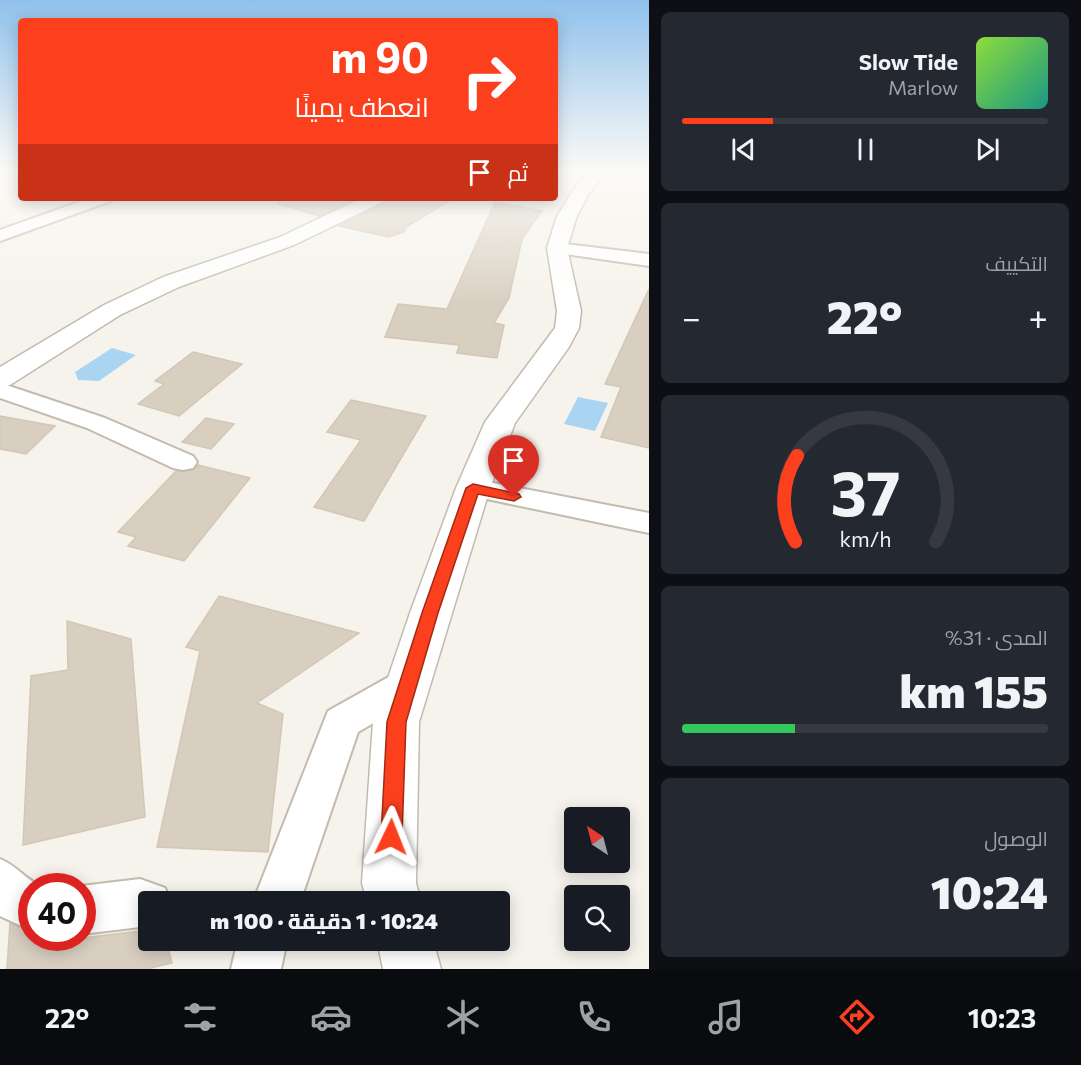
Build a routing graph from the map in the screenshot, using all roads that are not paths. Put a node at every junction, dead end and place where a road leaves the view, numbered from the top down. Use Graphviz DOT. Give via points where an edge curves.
graph roads {
  1 [pos="55,216"];
  2 [pos="340,216"];
  3 [pos="567,216"];
  4 [pos="0,236"];
  5 [pos="557,248"];
  6 [pos="649,260"];
  7 [pos="0,379"];
  8 [pos="0,390"];
  9 [pos="183,462"];
  10 [pos="473,488"];
  11 [pos="649,523"];
  12 [pos="407,685"];
  13 [pos="0,882"];
  14 [pos="280,891"];
  15 [pos="391,891"];
  16 [pos="18,900"];
  17 [pos="138,903"];
  18 [pos="96,908"];
  19 [pos="260,951"];
  20 [pos="408,951"];
  21 [pos="256,969"];
  22 [pos="412,969"];
  1 -- 4 [label="street"];
  2 -- 7 [label="street" via="297,237 171,282 112,310"];
  3 -- 5 [label="street"];
  5 -- 6 [label="street"];
  5 -- 10 [label="street" via="569,311 567,328 500,422"];
  8 -- 9 [label="street" via="96,423"];
  10 -- 11 [label="street"];
  10 -- 12 [label="street"];
  12 -- 14 [label="street" via="342,722"];
  12 -- 15 [label="street" via="396,722"];
  13 -- 16 [label="street" via="8,895"];
  17 -- 18 [label="street"];
  19 -- 21 [label="street"];
  20 -- 22 [label="street"];
}
